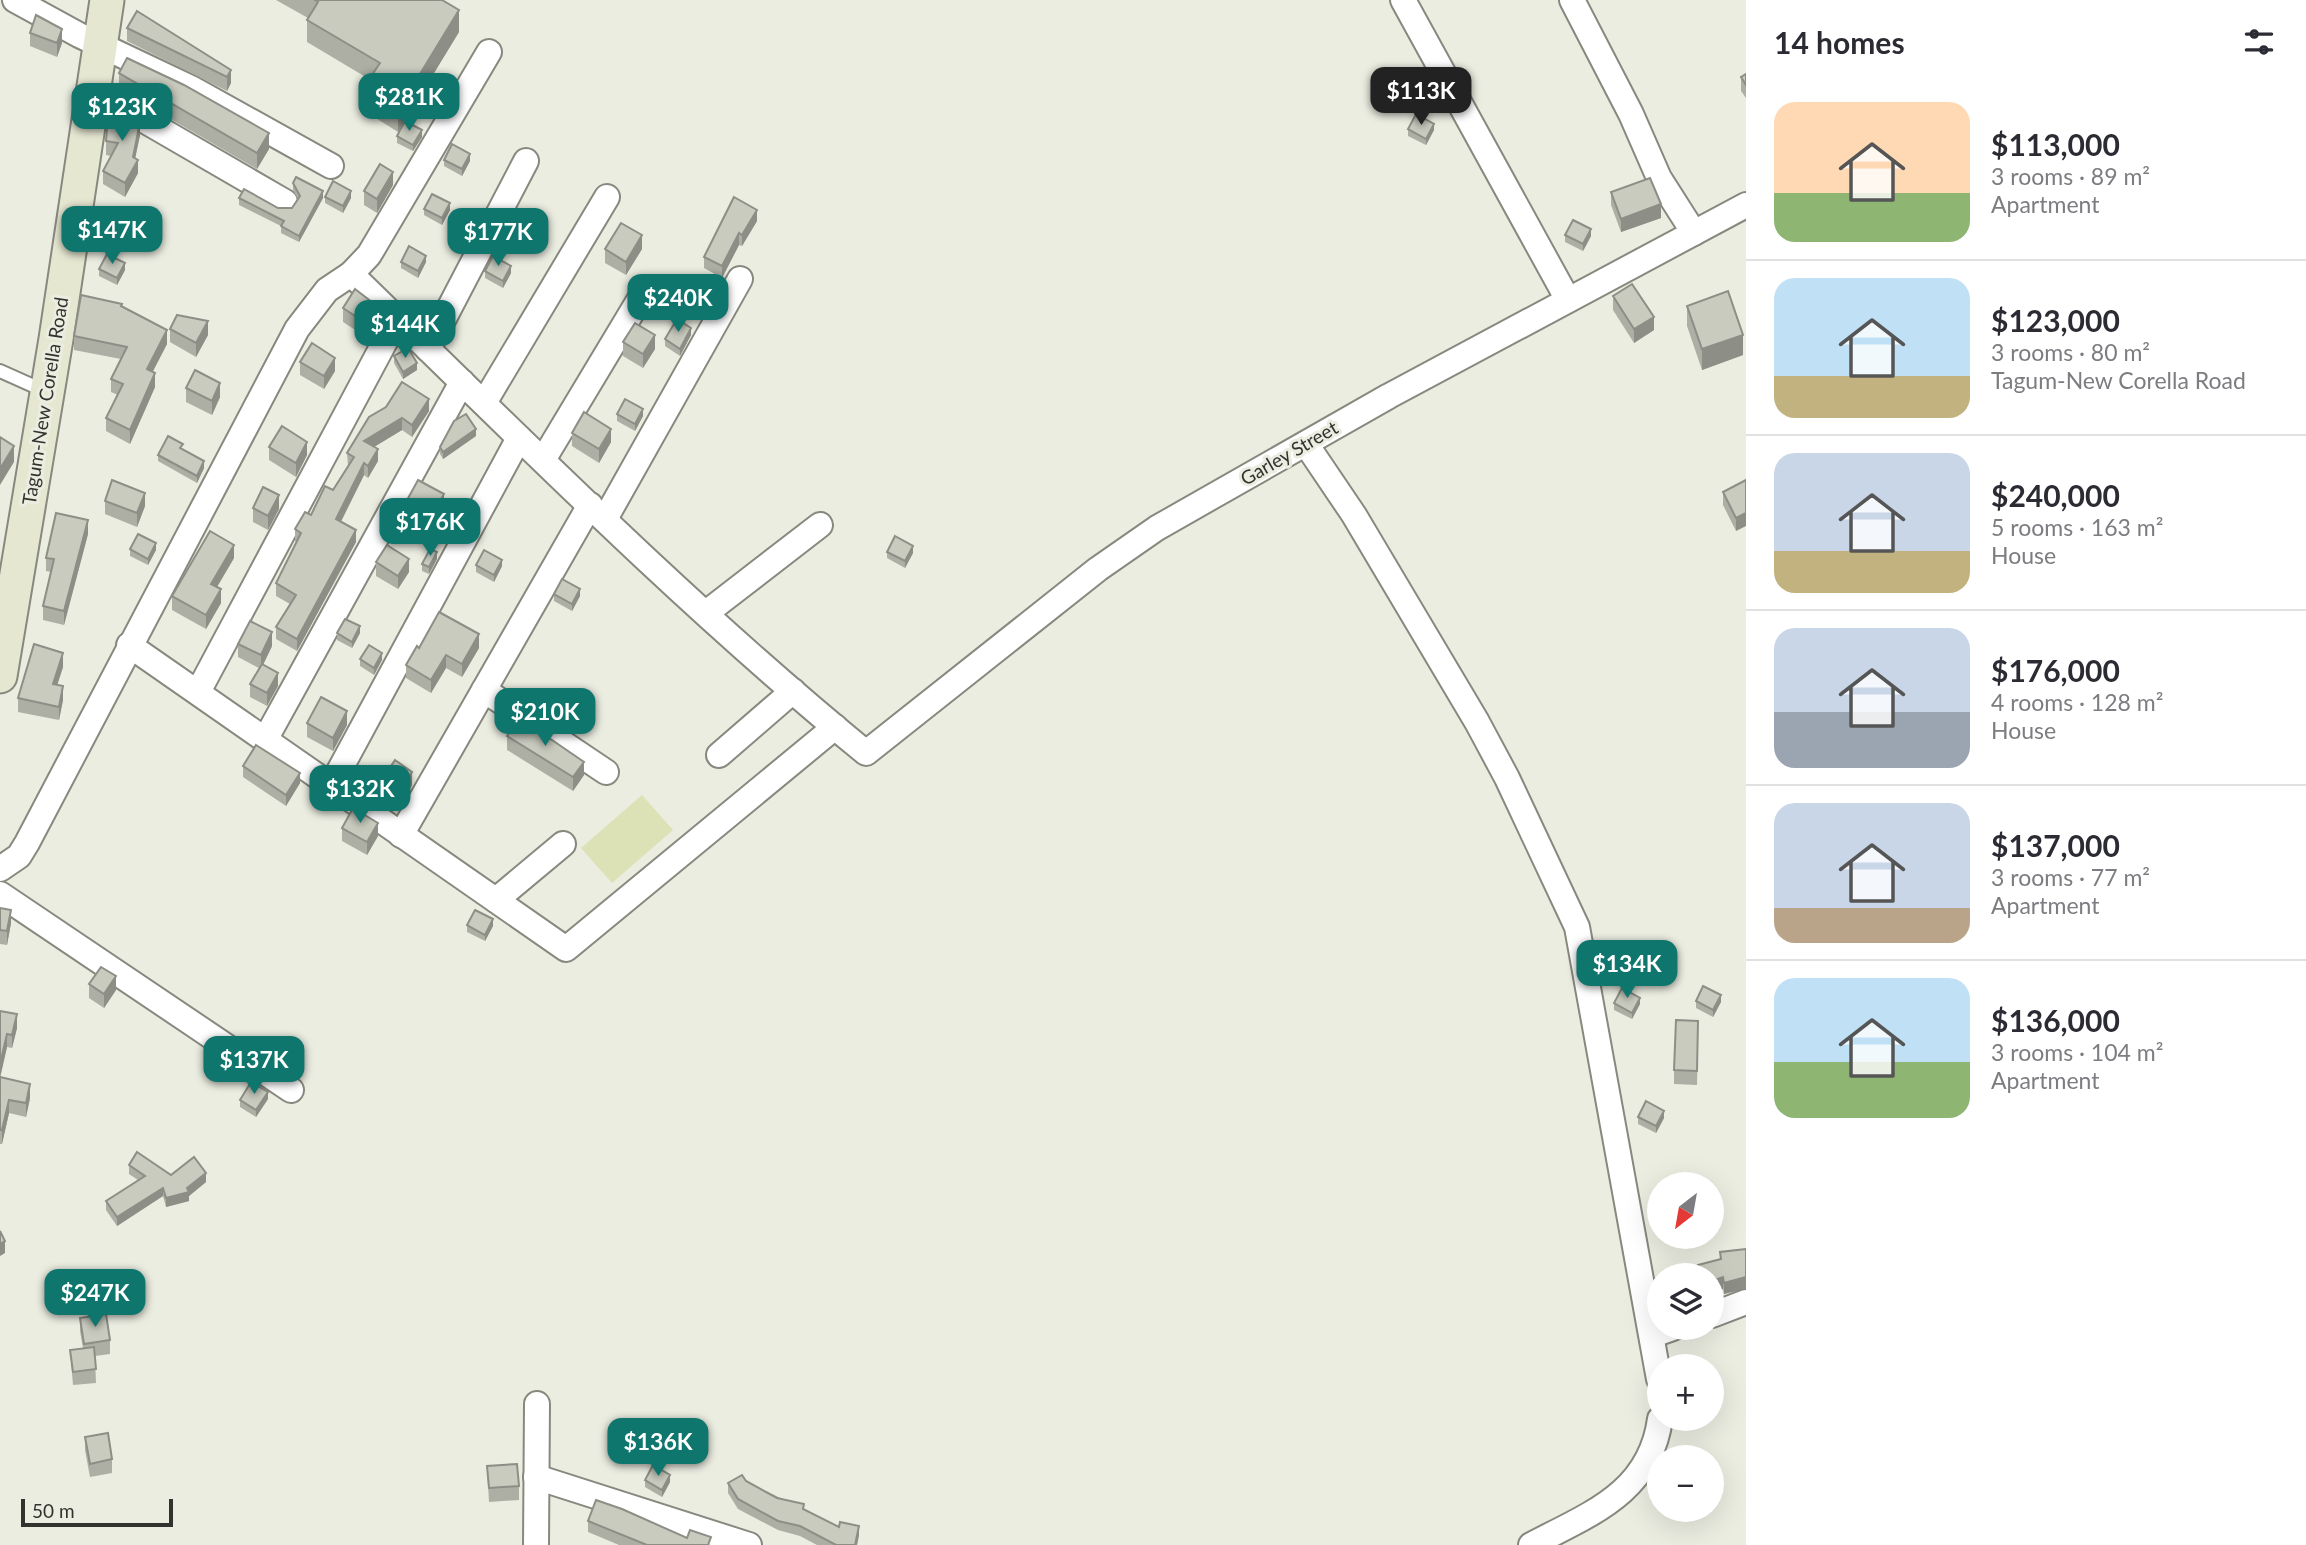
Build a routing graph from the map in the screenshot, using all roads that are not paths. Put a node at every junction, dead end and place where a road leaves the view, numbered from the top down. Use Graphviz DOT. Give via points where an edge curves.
graph roads {
  1 [pos="15,0"];
  2 [pos="107,0"];
  3 [pos="1403,0"];
  4 [pos="1572,0"];
  5 [pos="100,44"];
  6 [pos="489,52"];
  7 [pos="92,90"];
  8 [pos="526,161"];
  9 [pos="331,166"];
  10 [pos="607,197"];
  11 [pos="285,202"];
  12 [pos="1746,205"];
  13 [pos="1693,233"];
  14 [pos="351,274"];
  15 [pos="740,279"];
  16 [pos="644,292"];
  17 [pos="1568,300"];
  18 [pos="397,319"];
  19 [pos="428,349"];
  20 [pos="0,371"];
  21 [pos="462,382"];
  22 [pos="47,392"];
  23 [pos="484,403"];
  24 [pos="519,438"];
  25 [pos="1306,443"];
  26 [pos="542,460"];
  27 [pos="598,512"];
  28 [pos="820,525"];
  29 [pos="706,613"];
  30 [pos="129,645"];
  31 [pos="0,676"];
  32 [pos="484,690"];
  33 [pos="793,691"];
  34 [pos="198,692"];
  35 [pos="835,727"];
  36 [pos="265,740"];
  37 [pos="719,755"];
  38 [pos="606,772"];
  39 [pos="331,786"];
  40 [pos="401,835"];
  41 [pos="563,844"];
  42 [pos="0,869"];
  43 [pos="0,894"];
  44 [pos="496,900"];
  45 [pos="291,1090"];
  46 [pos="1648,1263"];
  47 [pos="1746,1302"];
  48 [pos="1724,1310"];
  49 [pos="537,1404"];
  50 [pos="1658,1431"];
  51 [pos="536,1477"];
  52 [pos="536,1545"];
  53 [pos="749,1545"];
  54 [pos="1531,1545"];
  1 -- 5 [label="street"];
  2 -- 5 [label="main road, Tagum-New Corella Road"];
  3 -- 17 [label="street"];
  4 -- 13 [label="street" via="1659,178"];
  5 -- 7 [label="main road, Tagum-New Corella Road"];
  5 -- 9 [label="street" via="191,88"];
  6 -- 14 [label="street" via="376,245"];
  7 -- 11 [label="street"];
  7 -- 22 [label="main road, Tagum-New Corella Road"];
  8 -- 19 [label="street"];
  10 -- 23 [label="street"];
  12 -- 13 [label="street, Garley Street"];
  13 -- 17 [label="street, Garley Street"];
  14 -- 18 [label="street"];
  14 -- 30 [label="street" via="327,290 297,329"];
  15 -- 27 [label="street"];
  16 -- 26 [label="street"];
  17 -- 25 [label="street, Garley Street"];
  18 -- 19 [label="street"];
  18 -- 34 [label="street"];
  19 -- 21 [label="street"];
  20 -- 22 [label="lane"];
  21 -- 23 [label="street"];
  21 -- 36 [label="street"];
  22 -- 31 [label="main road, Tagum-New Corella Road"];
  23 -- 24 [label="street"];
  24 -- 26 [label="street"];
  24 -- 39 [label="street"];
  25 -- 35 [label="street, Garley Street" via="1157,528 1098,569 866,752"];
  25 -- 46 [label="street" via="1396,583 1477,722 1577,927"];
  26 -- 27 [label="street"];
  27 -- 29 [label="street"];
  27 -- 32 [label="street"];
  28 -- 29 [label="street"];
  29 -- 33 [label="street"];
  30 -- 34 [label="street"];
  30 -- 42 [label="street" via="27,843 19,856"];
  32 -- 38 [label="street"];
  32 -- 40 [label="street"];
  33 -- 35 [label="street"];
  33 -- 37 [label="street"];
  34 -- 36 [label="street"];
  35 -- 44 [label="street" via="566,949"];
  36 -- 39 [label="street"];
  39 -- 40 [label="street"];
  40 -- 44 [label="street"];
  41 -- 44 [label="street"];
  43 -- 45 [label="street"];
  47 -- 48 [label="street"];
  49 -- 51 [label="street"];
  50 -- 54 [label="street" via="1643,1469 1624,1493"];
  51 -- 52 [label="street"];
  51 -- 53 [label="street"];
}
